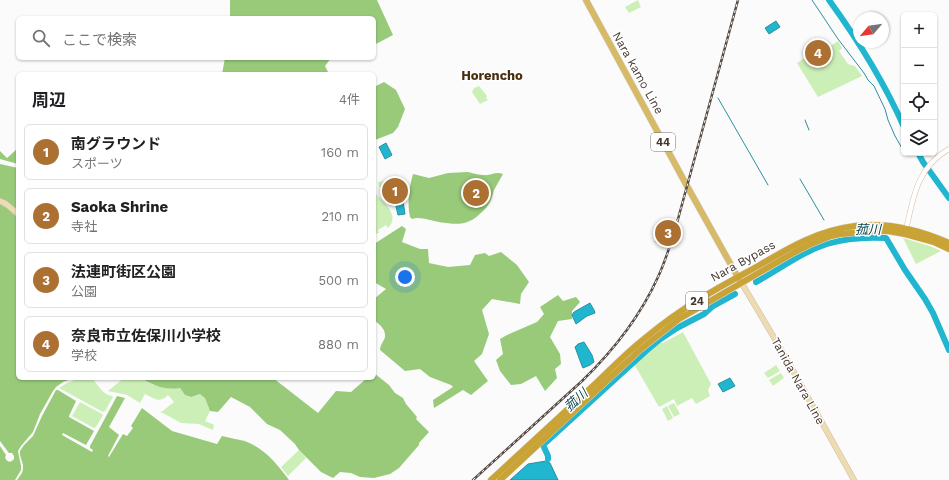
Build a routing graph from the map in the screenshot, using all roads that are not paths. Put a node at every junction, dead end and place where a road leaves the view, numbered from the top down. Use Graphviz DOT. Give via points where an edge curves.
graph roads {
  1 [pos="586,0"];
  2 [pos="949,149"];
  3 [pos="0,201"];
  4 [pos="16,212"];
  5 [pos="906,231"];
  6 [pos="949,243"];
  7 [pos="949,250"];
  8 [pos="740,280"];
  9 [pos="491,480"];
  10 [pos="500,480"];
  11 [pos="854,480"];
  1 -- 8 [label="main road, Nara kamo Line / 44"];
  2 -- 5 [label="street" via="921,176 915,190"];
  3 -- 4 [label="main road"];
  5 -- 6 [label="highway, Nara Bypass / 24" via="934,236"];
  5 -- 7 [label="highway, Nara Bypass / 24"];
  5 -- 8 [label="highway, Nara Bypass / 24" via="889,225 856,225 827,232 794,246"];
  8 -- 9 [label="highway, Nara Bypass / 24" via="703,296 644,339"];
  8 -- 10 [label="highway, Nara Bypass / 24" via="679,319 641,349"];
  8 -- 11 [label="main road, Tanida Nara Line"];
}
